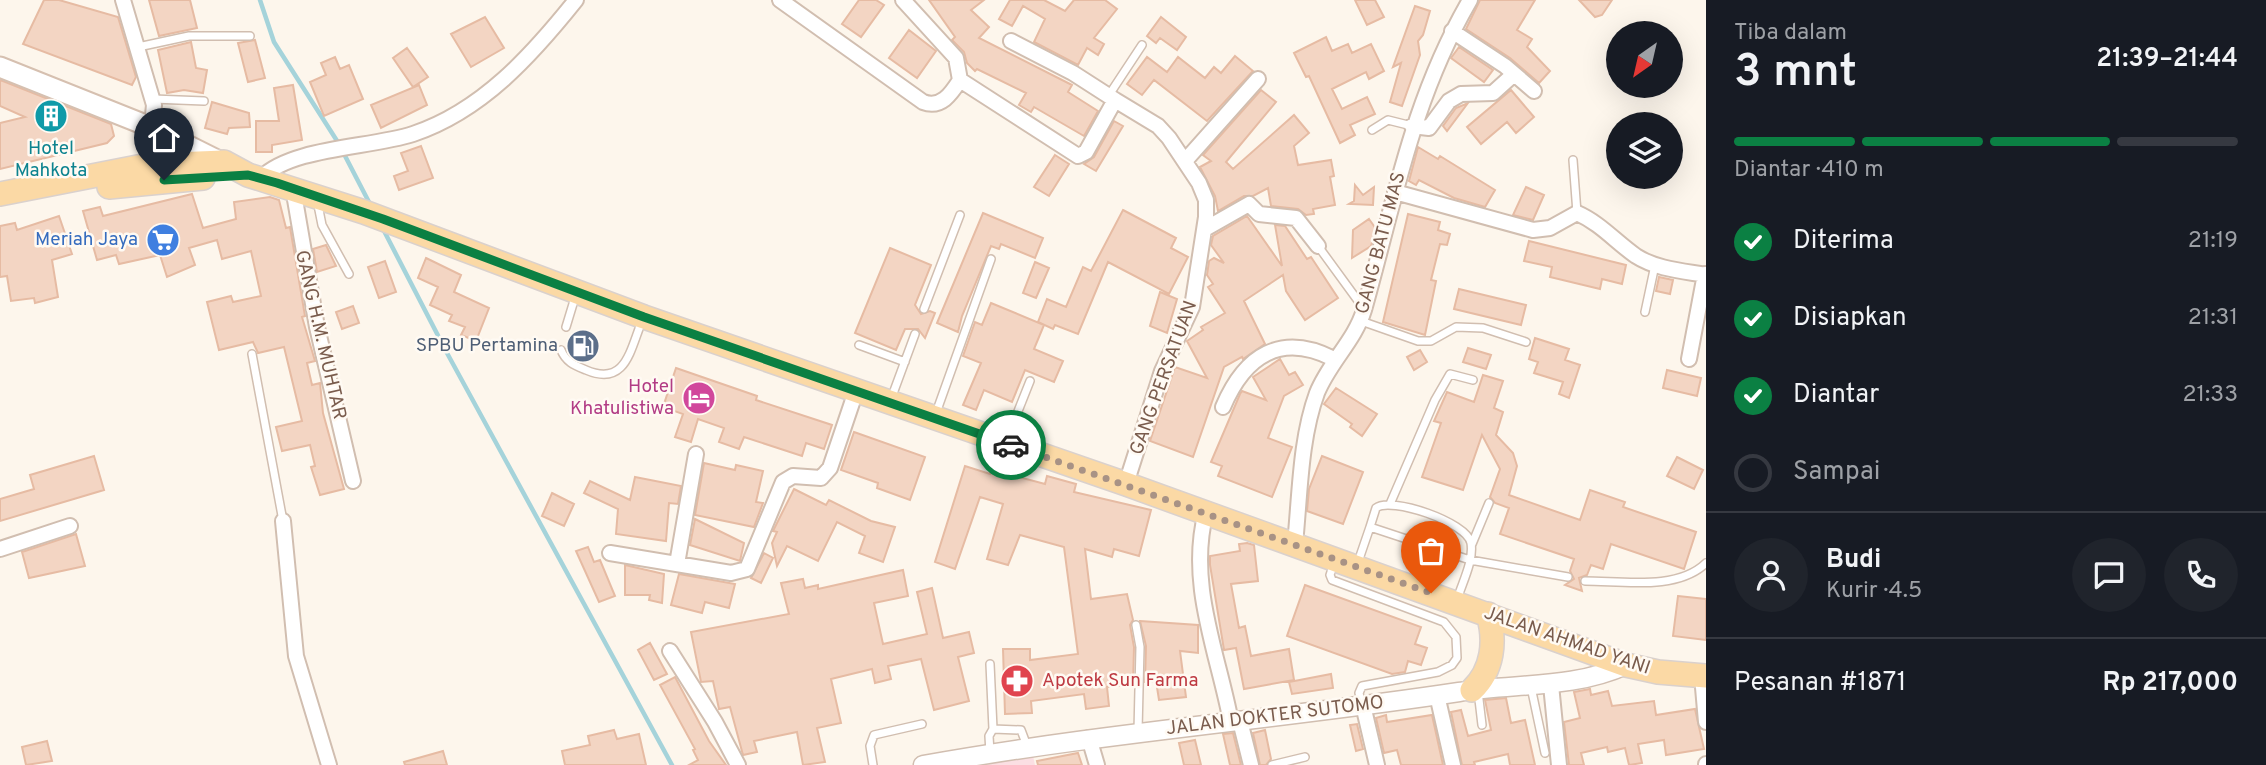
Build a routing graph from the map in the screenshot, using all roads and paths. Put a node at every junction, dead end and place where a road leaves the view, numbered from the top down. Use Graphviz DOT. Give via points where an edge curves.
graph roads {
  1 [pos="123,0"];
  2 [pos="576,0"];
  3 [pos="903,0"];
  4 [pos="1470,0"];
  5 [pos="787,2"];
  6 [pos="1452,31"];
  7 [pos="250,36"];
  8 [pos="1011,40"];
  9 [pos="1142,45"];
  10 [pos="138,47"];
  11 [pos="0,67"];
  12 [pos="1514,74"];
  13 [pos="1258,79"];
  14 [pos="960,80"];
  15 [pos="1534,92"];
  16 [pos="1112,98"];
  17 [pos="153,99"];
  18 [pos="204,101"];
  19 [pos="1412,126"];
  20 [pos="153,128"];
  21 [pos="1372,130"];
  22 [pos="1573,160"];
  23 [pos="1185,161"];
  24 [pos="148,165"];
  25 [pos="241,173"];
  26 [pos="293,188"];
  27 [pos="48,190"];
  28 [pos="1395,192"];
  29 [pos="0,194"];
  30 [pos="316,196"];
  31 [pos="0,206"];
  32 [pos="1577,213"];
  33 [pos="960,215"];
  34 [pos="1205,229"];
  35 [pos="1318,246"];
  36 [pos="991,259"];
  37 [pos="1656,265"];
  38 [pos="349,274"];
  39 [pos="1705,274"];
  40 [pos="577,292"];
  41 [pos="924,309"];
  42 [pos="1646,312"];
  43 [pos="1362,315"];
  44 [pos="644,317"];
  45 [pos="566,327"];
  46 [pos="915,334"];
  47 [pos="1526,342"];
  48 [pos="859,345"];
  49 [pos="561,350"];
  50 [pos="252,354"];
  51 [pos="1334,359"];
  52 [pos="1689,359"];
  53 [pos="905,362"];
  54 [pos="1473,380"];
  55 [pos="1030,381"];
  56 [pos="856,391"];
  57 [pos="889,403"];
  58 [pos="1223,407"];
  59 [pos="934,419"];
  60 [pos="1006,443"];
  61 [pos="696,454"];
  62 [pos="353,481"];
  63 [pos="1126,484"];
  64 [pos="1489,503"];
  65 [pos="1390,504"];
  66 [pos="1206,512"];
  67 [pos="282,521"];
  68 [pos="70,526"];
  69 [pos="1370,527"];
  70 [pos="1294,544"];
  71 [pos="1471,544"];
  72 [pos="0,549"];
  73 [pos="610,553"];
  74 [pos="1470,559"];
  75 [pos="1346,563"];
  76 [pos="1706,563"];
  77 [pos="677,564"];
  78 [pos="1568,577"];
  79 [pos="1586,581"];
  80 [pos="1456,602"];
  81 [pos="1488,614"];
  82 [pos="1136,625"];
  83 [pos="670,651"];
  84 [pos="990,664"];
  85 [pos="1626,665"];
  86 [pos="1704,676"];
  87 [pos="1551,685"];
  88 [pos="1531,686"];
  89 [pos="1475,690"];
  90 [pos="1437,695"];
  91 [pos="1363,705"];
  92 [pos="1235,722"];
  93 [pos="1706,722"];
  94 [pos="922,724"];
  95 [pos="1482,725"];
  96 [pos="993,729"];
  97 [pos="1138,732"];
  98 [pos="1089,738"];
  99 [pos="1027,747"];
  100 [pos="1545,753"];
  101 [pos="1305,757"];
  102 [pos="982,758"];
  103 [pos="329,765"];
  104 [pos="738,765"];
  105 [pos="873,765"];
  106 [pos="923,765"];
  107 [pos="1097,765"];
  108 [pos="1251,765"];
  109 [pos="1272,765"];
  110 [pos="1377,765"];
  111 [pos="1453,765"];
  112 [pos="1559,765"];
  1 -- 10 [label="street"];
  2 -- 25 [label="street" via="530,56 472,104 413,134"];
  3 -- 14 [label="street" via="956,58"];
  4 -- 6 [label="street, GANG BATU MAS"];
  5 -- 14 [label="street" via="923,102 942,102"];
  6 -- 12 [label="street"];
  6 -- 19 [label="street, GANG BATU MAS"];
  7 -- 10 [label="lane" via="189,36"];
  8 -- 16 [label="street, GANG PERSATUAN"];
  9 -- 16 [label="lane"];
  10 -- 17 [label="street"];
  11 -- 20 [label="main road"];
  12 -- 15 [label="street"];
  12 -- 19 [label="street" via="1493,93 1468,92 1450,101 1429,128"];
  13 -- 23 [label="street"];
  14 -- 16 [label="street" via="1078,156 1086,152"];
  16 -- 23 [label="street, GANG PERSATUAN" via="1157,126"];
  17 -- 18 [label="lane"];
  17 -- 20 [label="street"];
  19 -- 21 [label="lane" via="1388,120"];
  19 -- 28 [label="street, GANG BATU MAS"];
  20 -- 24 [label="street"];
  20 -- 25 [label="main road"];
  22 -- 32 [label="lane"];
  23 -- 34 [label="street, GANG PERSATUAN" via="1206,200"];
  24 -- 25 [label="main road"];
  24 -- 27 [label="main road"];
  25 -- 26 [label="main road, JALAN AHMAD YANI"];
  25 -- 27 [label="main road"];
  26 -- 30 [label="main road, JALAN AHMAD YANI"];
  26 -- 62 [label="street, GANG H.M. MUHTAR" via="315,314"];
  27 -- 29 [label="main road"];
  27 -- 31 [label="main road"];
  28 -- 32 [label="street" via="1533,230 1550,228"];
  28 -- 43 [label="street, GANG BATU MAS"];
  30 -- 38 [label="lane" via="321,225"];
  30 -- 40 [label="main road, JALAN AHMAD YANI"];
  32 -- 37 [label="street" via="1638,258"];
  33 -- 41 [label="lane"];
  34 -- 35 [label="street" via="1249,204 1259,214 1296,218"];
  34 -- 63 [label="street, GANG PERSATUAN" via="1192,307 1159,380"];
  35 -- 43 [label="lane"];
  36 -- 59 [label="lane"];
  37 -- 39 [label="street"];
  37 -- 42 [label="lane"];
  39 -- 52 [label="street"];
  40 -- 44 [label="main road, JALAN AHMAD YANI"];
  40 -- 45 [label="lane"];
  43 -- 47 [label="lane" via="1418,341 1431,341 1456,327 1483,328"];
  43 -- 51 [label="street, GANG BATU MAS"];
  44 -- 49 [label="lane" via="618,372 599,375 565,360"];
  44 -- 56 [label="main road, JALAN AHMAD YANI"];
  46 -- 53 [label="lane"];
  48 -- 53 [label="lane"];
  50 -- 67 [label="lane"];
  51 -- 58 [label="street" via="1313,348 1275,349 1241,373"];
  51 -- 70 [label="street, GANG BATU MAS" via="1310,415"];
  53 -- 57 [label="lane"];
  54 -- 65 [label="lane" via="1450,374"];
  55 -- 60 [label="lane"];
  56 -- 57 [label="main road, JALAN AHMAD YANI"];
  56 -- 77 [label="street" via="826,473 816,479 793,476 783,482 747,569 730,573"];
  57 -- 59 [label="main road, JALAN AHMAD YANI"];
  59 -- 60 [label="main road, JALAN AHMAD YANI"];
  60 -- 63 [label="main road, JALAN AHMAD YANI"];
  61 -- 77 [label="street"];
  63 -- 66 [label="main road, JALAN AHMAD YANI"];
  64 -- 71 [label="lane"];
  65 -- 69 [label="lane" via="1376,508"];
  65 -- 71 [label="lane" via="1461,528"];
  66 -- 70 [label="main road, JALAN AHMAD YANI"];
  66 -- 92 [label="street" via="1198,541 1206,622"];
  67 -- 103 [label="street" via="296,656"];
  68 -- 72 [label="street"];
  69 -- 74 [label="lane"];
  69 -- 75 [label="lane"];
  70 -- 75 [label="main road, JALAN AHMAD YANI"];
  71 -- 74 [label="lane"];
  73 -- 77 [label="street"];
  74 -- 78 [label="lane"];
  74 -- 80 [label="lane"];
  75 -- 80 [label="main road, JALAN AHMAD YANI"];
  75 -- 91 [label="lane" via="1329,575 1332,580 1444,622 1456,638 1457,658 1452,665 1437,673 1362,686"];
  76 -- 79 [label="lane" via="1669,581"];
  80 -- 81 [label="main road, JALAN AHMAD YANI"];
  81 -- 85 [label="main road, JALAN AHMAD YANI"];
  81 -- 89 [label="main road" via="1493,647"];
  82 -- 97 [label="lane" via="1140,647"];
  83 -- 104 [label="street"];
  84 -- 96 [label="lane"];
  85 -- 86 [label="main road, JALAN AHMAD YANI"];
  85 -- 87 [label="street, JALAN DOKTER SUTOMO"];
  86 -- 93 [label="street"];
  87 -- 88 [label="street, JALAN DOKTER SUTOMO"];
  87 -- 112 [label="street"];
  88 -- 89 [label="street, JALAN DOKTER SUTOMO"];
  88 -- 100 [label="lane"];
  89 -- 90 [label="street, JALAN DOKTER SUTOMO"];
  89 -- 95 [label="lane"];
  90 -- 91 [label="street, JALAN DOKTER SUTOMO"];
  90 -- 111 [label="street"];
  91 -- 92 [label="street, JALAN DOKTER SUTOMO"];
  91 -- 110 [label="street"];
  92 -- 97 [label="street, JALAN DOKTER SUTOMO"];
  92 -- 108 [label="street"];
  94 -- 105 [label="lane" via="874,735 870,746"];
  96 -- 99 [label="lane" via="1021,730"];
  96 -- 102 [label="lane"];
  97 -- 98 [label="street, JALAN DOKTER SUTOMO"];
  98 -- 99 [label="street, JALAN DOKTER SUTOMO"];
  98 -- 107 [label="street"];
  99 -- 102 [label="street, JALAN DOKTER SUTOMO"];
  101 -- 109 [label="lane"];
  102 -- 106 [label="street, JALAN DOKTER SUTOMO"];
}
